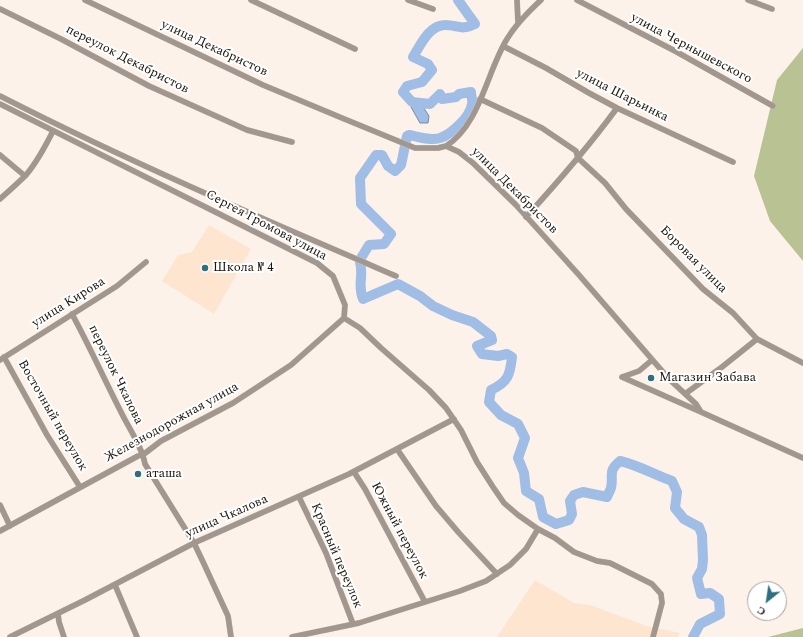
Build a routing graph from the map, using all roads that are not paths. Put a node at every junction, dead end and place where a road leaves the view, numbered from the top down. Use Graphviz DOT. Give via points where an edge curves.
graph roads {
  1 [pos="85,0"];
  2 [pos="251,0"];
  3 [pos="408,0"];
  4 [pos="517,0"];
  5 [pos="541,0"];
  6 [pos="577,0"];
  7 [pos="748,0"];
  8 [pos="434,8"];
  9 [pos="0,9"];
  10 [pos="772,9"];
  11 [pos="518,22"];
  12 [pos="503,46"];
  13 [pos="355,49"];
  14 [pos="0,96"];
  15 [pos="480,99"];
  16 [pos="0,104"];
  17 [pos="773,106"];
  18 [pos="617,108"];
  19 [pos="53,131"];
  20 [pos="292,142"];
  21 [pos="446,146"];
  22 [pos="0,155"];
  23 [pos="578,158"];
  24 [pos="733,162"];
  25 [pos="25,176"];
  26 [pos="0,199"];
  27 [pos="526,217"];
  28 [pos="146,262"];
  29 [pos="396,276"];
  30 [pos="72,314"];
  31 [pos="344,318"];
  32 [pos="758,338"];
  33 [pos="2,358"];
  34 [pos="652,360"];
  35 [pos="803,363"];
  36 [pos="685,394"];
  37 [pos="701,412"];
  38 [pos="454,419"];
  39 [pos="397,449"];
  40 [pos="144,454"];
  41 [pos="803,458"];
  42 [pos="354,472"];
  43 [pos="80,487"];
  44 [pos="299,497"];
  45 [pos="0,505"];
  46 [pos="10,526"];
  47 [pos="538,529"];
  48 [pos="0,531"];
  49 [pos="194,543"];
  50 [pos="497,574"];
  51 [pos="115,585"];
  52 [pos="425,602"];
  53 [pos="58,614"];
  54 [pos="353,624"];
  55 [pos="17,635"];
  56 [pos="10,637"];
  57 [pos="64,637"];
  58 [pos="137,637"];
  59 [pos="231,637"];
  60 [pos="292,637"];
  61 [pos="653,637"];
  1 -- 21 [label="street, улица Декабристов" via="262,85 415,148"];
  2 -- 13 [label="street"];
  3 -- 8 [label="street"];
  4 -- 11 [label="street"];
  5 -- 11 [label="street"];
  6 -- 17 [label="street, улица Чернышевского"];
  7 -- 10 [label="street"];
  9 -- 20 [label="street, переулок Декабристов" via="61,38 156,89 247,130"];
  11 -- 12 [label="street"];
  12 -- 15 [label="street"];
  12 -- 18 [label="street, улица Шарьинка"];
  14 -- 29 [label="street" via="163,174"];
  15 -- 21 [label="street" via="474,114 462,131"];
  15 -- 23 [label="street, Боровая улица" via="542,128 576,151"];
  16 -- 19 [label="street, Сергея Громова улица"];
  18 -- 23 [label="street"];
  18 -- 24 [label="street, улица Шарьинка"];
  19 -- 25 [label="street" via="43,151"];
  19 -- 31 [label="street, Сергея Громова улица" via="317,263 333,276 345,305"];
  21 -- 27 [label="street, улица Декабристов" via="460,152 473,163"];
  22 -- 25 [label="street"];
  23 -- 27 [label="street"];
  23 -- 32 [label="street, Боровая улица" via="605,183 626,209 703,289 733,313"];
  25 -- 26 [label="street"];
  27 -- 34 [label="street, улица Декабристов"];
  28 -- 30 [label="street, улица Кирова" via="117,286"];
  30 -- 33 [label="street, улица Кирова"];
  30 -- 40 [label="street, переулок Чкалова"];
  31 -- 38 [label="street" via="360,328 429,390"];
  31 -- 40 [label="street, Железнодорожная улица" via="291,365 233,403 160,441"];
  32 -- 35 [label="street, Боровая улица"];
  32 -- 36 [label="street"];
  33 -- 43 [label="street, Восточный переулок"];
  34 -- 36 [label="street, улица Декабристов"];
  34 -- 37 [label="street" via="639,371 622,377"];
  36 -- 37 [label="street, улица Декабристов"];
  37 -- 41 [label="street, улица Декабристов"];
  38 -- 39 [label="street, улица Чкалова"];
  38 -- 47 [label="street" via="477,462 504,503"];
  39 -- 42 [label="street, улица Чкалова"];
  39 -- 50 [label="street" via="436,506"];
  40 -- 43 [label="street, Железнодорожная улица"];
  40 -- 49 [label="street, переулок Чкалова" via="145,464"];
  42 -- 44 [label="street, улица Чкалова"];
  42 -- 52 [label="street, Южный переулок"];
  43 -- 46 [label="street, Железнодорожная улица"];
  44 -- 49 [label="street, улица Чкалова"];
  44 -- 54 [label="street, Красный переулок" via="326,553"];
  45 -- 46 [label="street"];
  46 -- 48 [label="street, Железнодорожная улица"];
  47 -- 50 [label="street" via="526,549"];
  47 -- 61 [label="street" via="574,552 610,563 652,584 661,594 662,603"];
  49 -- 51 [label="street, улица Чкалова"];
  49 -- 59 [label="street, переулок Чкалова" via="228,616"];
  50 -- 52 [label="street" via="486,581"];
  51 -- 53 [label="street, улица Чкалова"];
  51 -- 58 [label="street"];
  52 -- 54 [label="street"];
  53 -- 55 [label="street, улица Чкалова"];
  53 -- 57 [label="street"];
  54 -- 60 [label="street"];
  55 -- 56 [label="street, улица Чкалова"];
}
